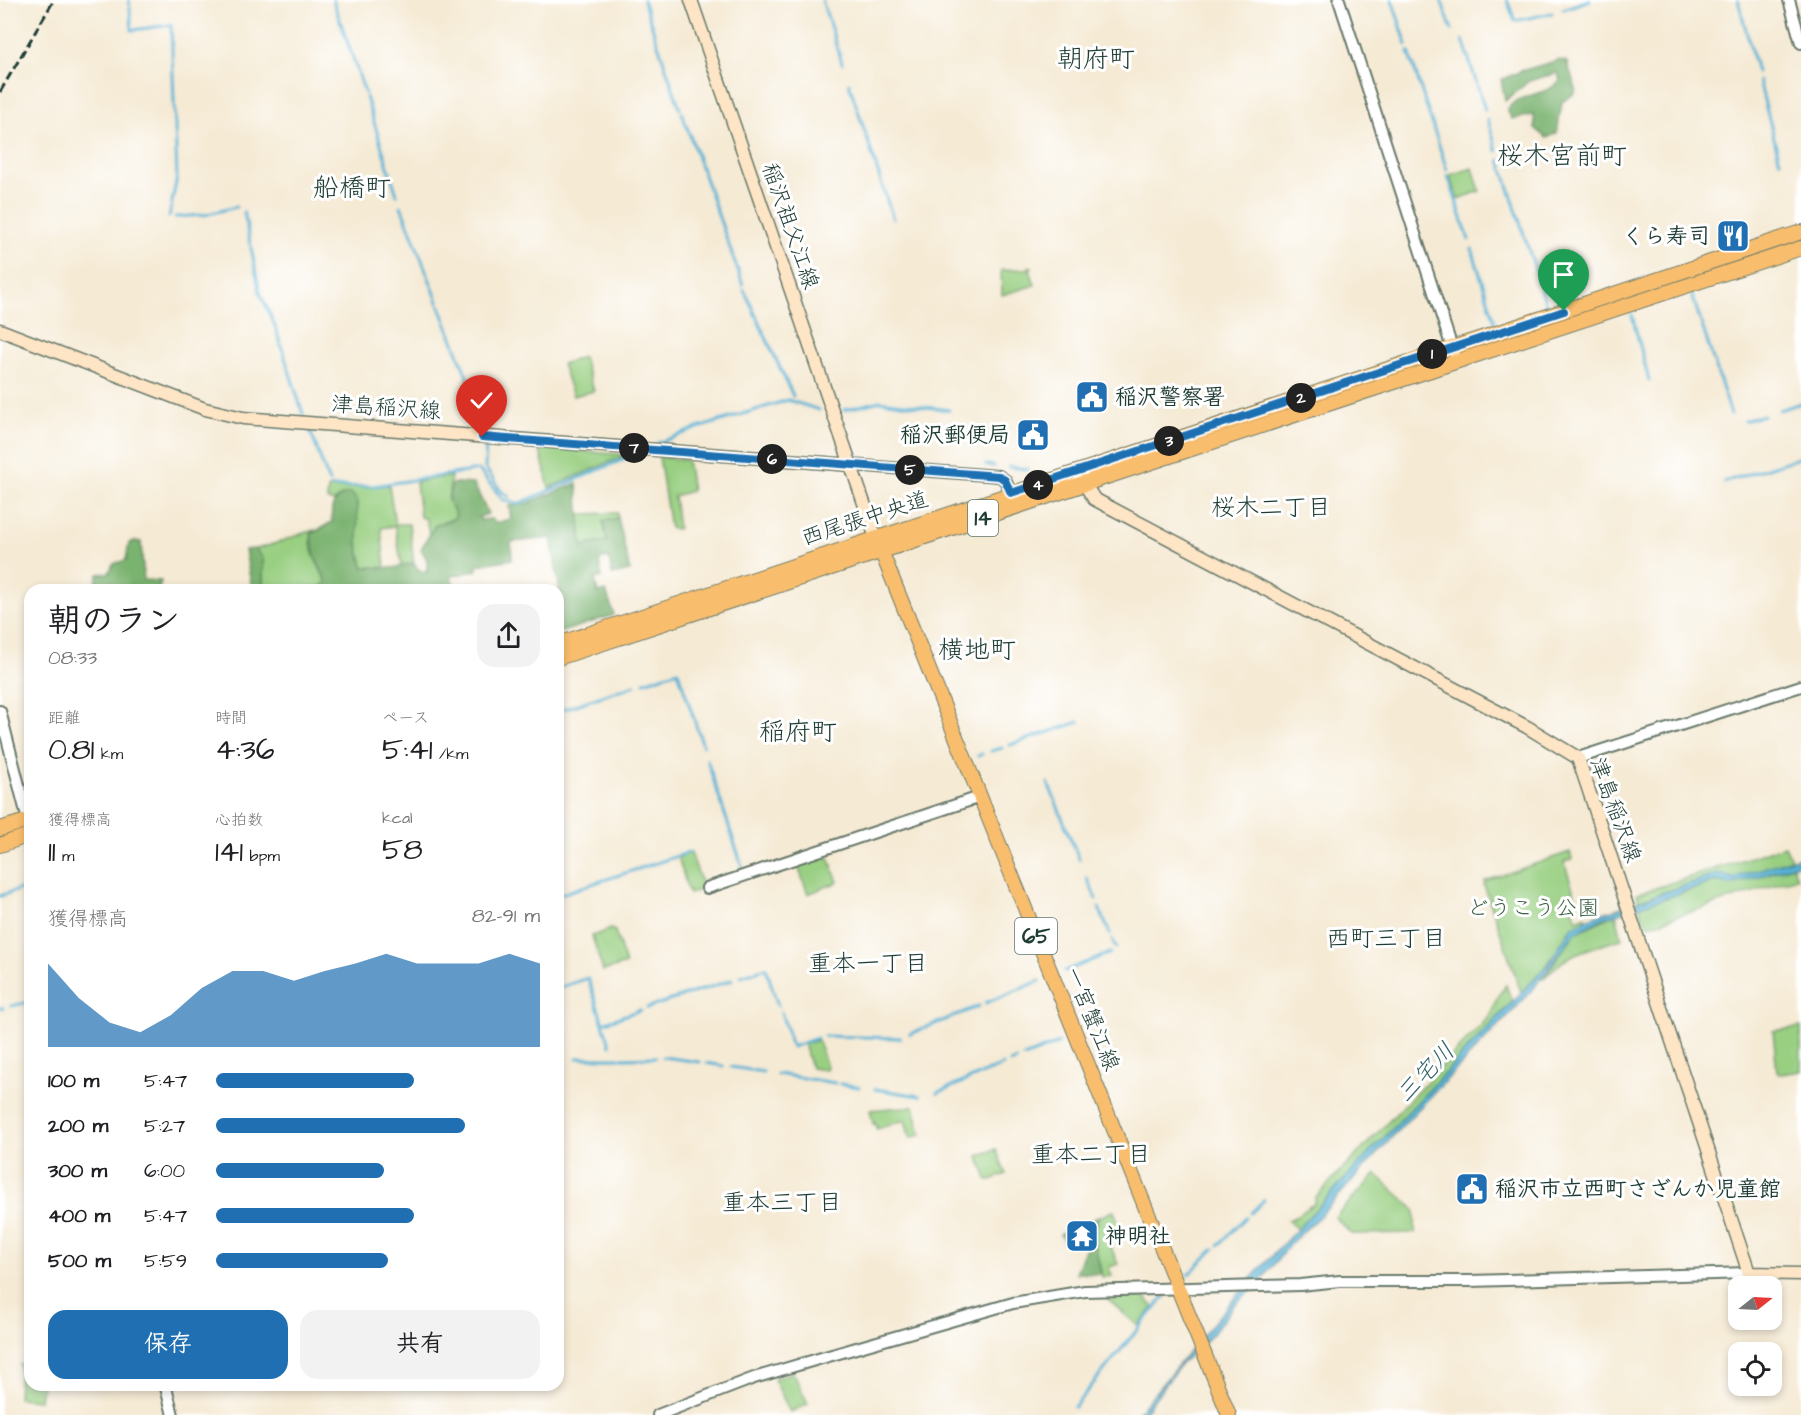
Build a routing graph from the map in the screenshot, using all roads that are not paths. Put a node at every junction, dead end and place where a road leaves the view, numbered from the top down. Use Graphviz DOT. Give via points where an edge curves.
graph roads {
  1 [pos="691,0"];
  2 [pos="1340,0"];
  3 [pos="1789,0"];
  4 [pos="1801,43"];
  5 [pos="1801,232"];
  6 [pos="1801,248"];
  7 [pos="0,332"];
  8 [pos="1454,354"];
  9 [pos="851,465"];
  10 [pos="1078,471"];
  11 [pos="1084,485"];
  12 [pos="1011,493"];
  13 [pos="879,544"];
  14 [pos="564,642"];
  15 [pos="564,656"];
  16 [pos="1801,686"];
  17 [pos="0,711"];
  18 [pos="1578,758"];
  19 [pos="980,797"];
  20 [pos="24,804"];
  21 [pos="24,824"];
  22 [pos="0,830"];
  23 [pos="24,837"];
  24 [pos="0,845"];
  25 [pos="707,888"];
  26 [pos="1749,1273"];
  27 [pos="1801,1274"];
  28 [pos="1178,1289"];
  29 [pos="167,1391"];
  30 [pos="172,1415"];
  31 [pos="658,1415"];
  32 [pos="1229,1415"];
  1 -- 9 [label="main road, 稲沢祖父江線"];
  2 -- 8 [label="street"];
  3 -- 4 [label="street"];
  5 -- 8 [label="main road, 西尾張中央道 / 14"];
  6 -- 8 [label="main road, 西尾張中央道 / 14"];
  7 -- 9 [label="main road, 津島稲沢線" via="205,409 243,418"];
  8 -- 10 [label="main road, 西尾張中央道 / 14"];
  8 -- 11 [label="main road, 西尾張中央道 / 14"];
  9 -- 12 [label="street" via="999,476"];
  9 -- 13 [label="main road"];
  10 -- 11 [label="main road, 津島稲沢線"];
  10 -- 12 [label="main road, 西尾張中央道 / 14"];
  11 -- 13 [label="main road, 西尾張中央道 / 14"];
  11 -- 18 [label="main road, 津島稲沢線" via="1094,499"];
  12 -- 13 [label="main road, 西尾張中央道 / 14"];
  13 -- 14 [label="main road, 西尾張中央道"];
  13 -- 15 [label="main road, 西尾張中央道"];
  13 -- 19 [label="main road, 一宮蟹江線 / 65"];
  16 -- 18 [label="street"];
  17 -- 20 [label="street"];
  18 -- 26 [label="main road, 津島稲沢線"];
  19 -- 25 [label="street"];
  19 -- 28 [label="main road, 一宮蟹江線 / 65"];
  21 -- 22 [label="main road"];
  23 -- 24 [label="main road"];
  26 -- 27 [label="main road"];
  26 -- 28 [label="street" via="1340,1281"];
  28 -- 31 [label="street" via="1085,1291 1013,1303 754,1378"];
  28 -- 32 [label="main road, 一宮蟹江線 / 65"];
  29 -- 30 [label="street"];
}
